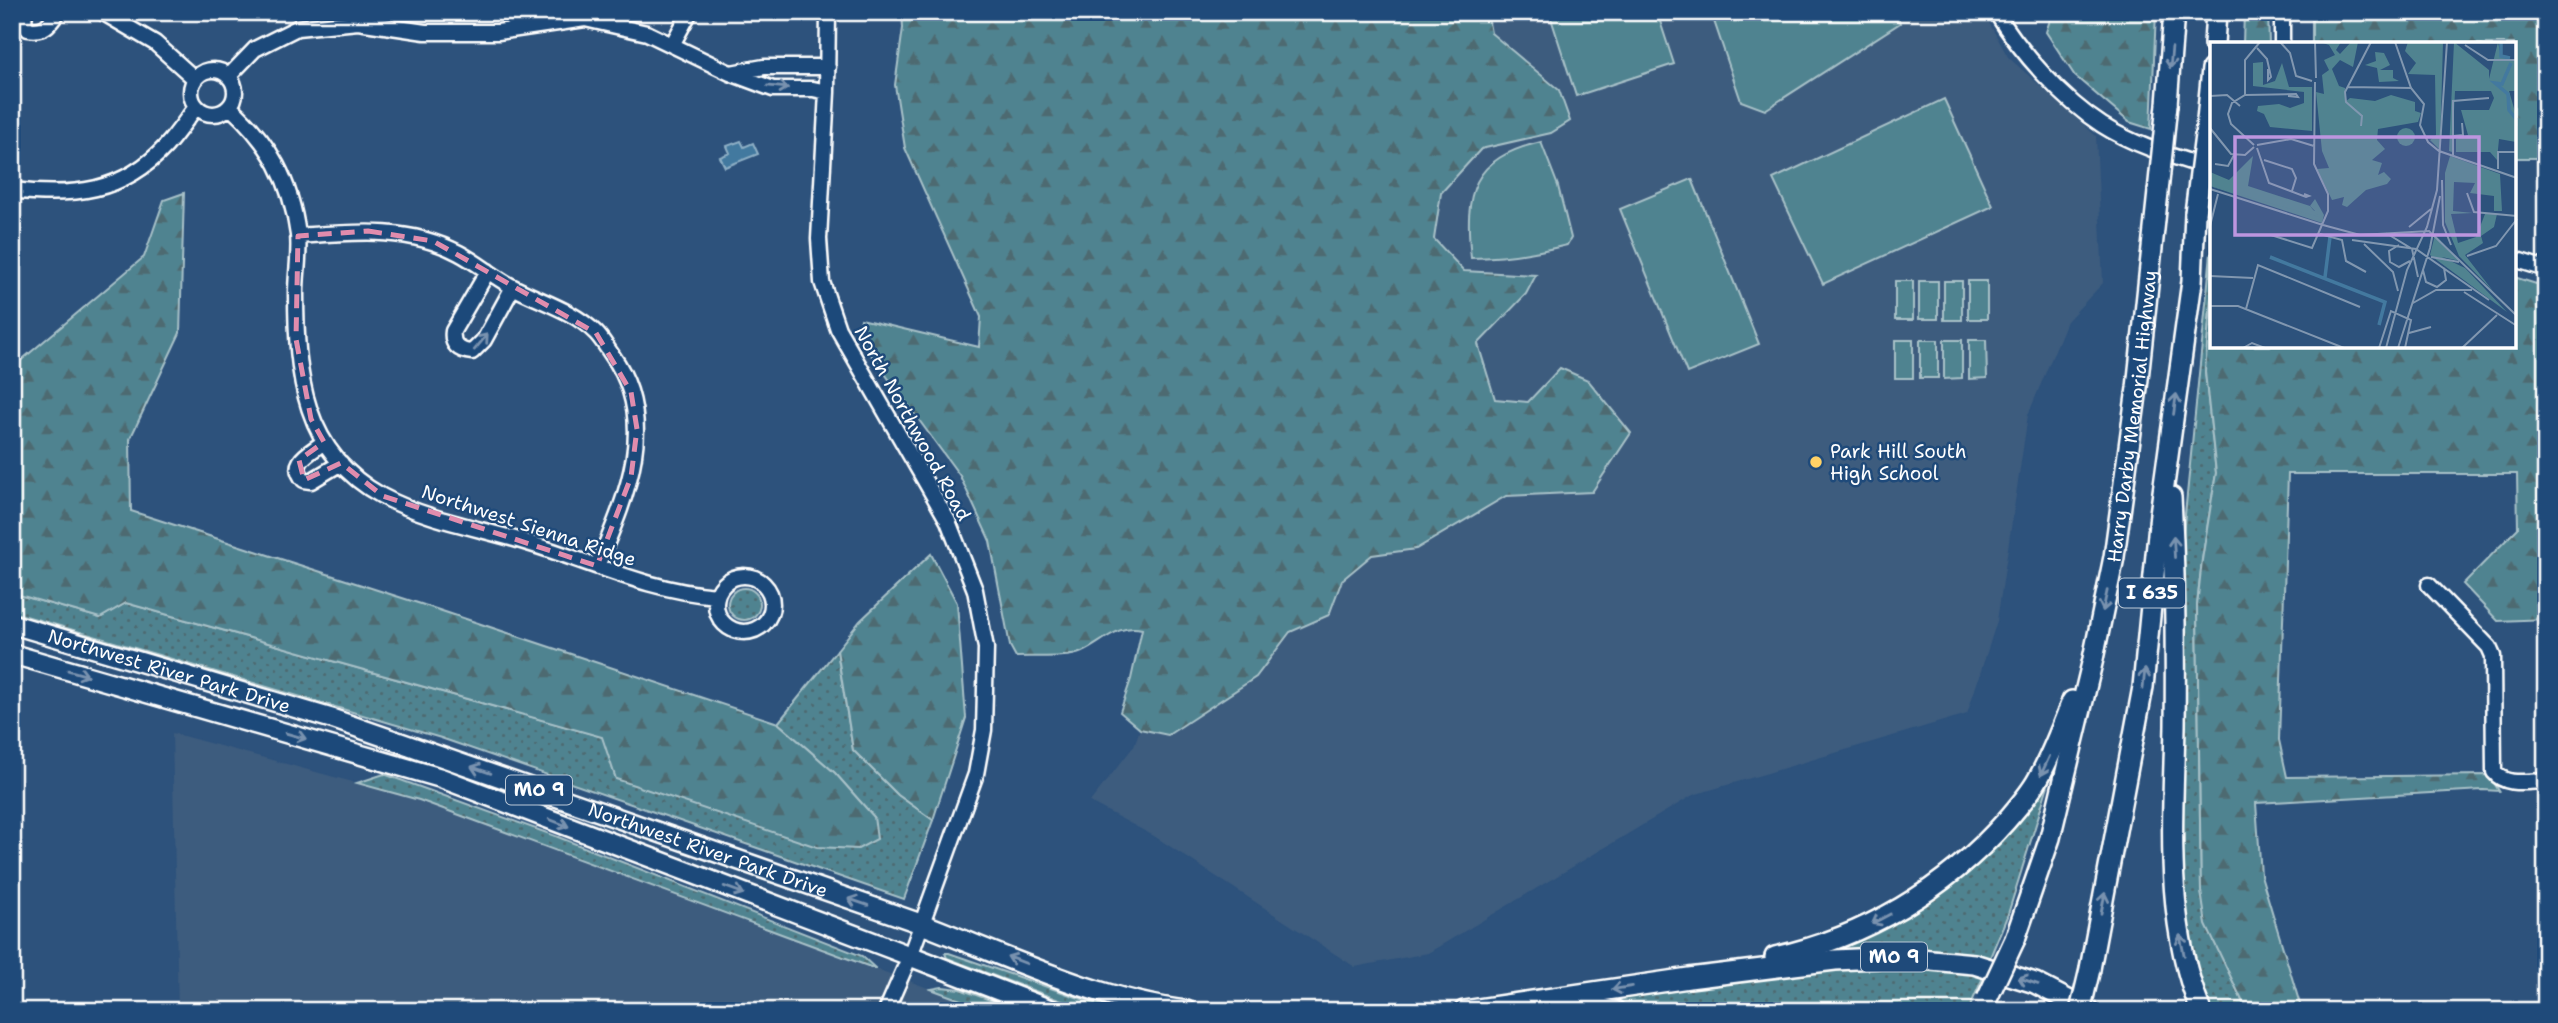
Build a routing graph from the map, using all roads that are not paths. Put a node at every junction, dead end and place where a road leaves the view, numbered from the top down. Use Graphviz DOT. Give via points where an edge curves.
graph roads {
  1 [pos="24,12"];
  2 [pos="58,12"];
  3 [pos="102,12"];
  4 [pos="690,12"];
  5 [pos="828,12"];
  6 [pos="1996,12"];
  7 [pos="2174,12"];
  8 [pos="2216,12"];
  9 [pos="2282,12"];
  10 [pos="2214,42"];
  11 [pos="2282,42"];
  12 [pos="672,45"];
  13 [pos="828,67"];
  14 [pos="730,73"];
  15 [pos="229,76"];
  16 [pos="195,79"];
  17 [pos="2210,82"];
  18 [pos="827,92"];
  19 [pos="196,107"];
  20 [pos="230,107"];
  21 [pos="2210,169"];
  22 [pos="12,190"];
  23 [pos="298,236"];
  24 [pos="2516,261"];
  25 [pos="2546,269"];
  26 [pos="488,271"];
  27 [pos="513,287"];
  28 [pos="324,442"];
  29 [pos="2169,446"];
  30 [pos="341,463"];
  31 [pos="597,566"];
  32 [pos="2429,585"];
  33 [pos="717,596"];
  34 [pos="12,624"];
  35 [pos="12,654"];
  36 [pos="2093,659"];
  37 [pos="2546,781"];
  38 [pos="922,924"];
  39 [pos="911,956"];
  40 [pos="1689,978"];
  41 [pos="1522,1003"];
  42 [pos="1985,1005"];
  43 [pos="1048,1009"];
  44 [pos="886,1011"];
  45 [pos="1186,1011"];
  46 [pos="1464,1011"];
  47 [pos="1615,1011"];
  48 [pos="2080,1011"];
  49 [pos="2089,1011"];
  50 [pos="2201,1011"];
  1 -- 2 [label="street" via="28,29 38,31"];
  3 -- 16 [label="street" via="155,43"];
  4 -- 12 [label="street"];
  5 -- 13 [label="street, North Northwood Road"];
  6 -- 21 [label="street" via="2043,72 2102,125 2137,143"];
  7 -- 36 [label="highway, Harry Darby Memorial Highway / I 635, one-way, bridge" via="2137,388 2114,557"];
  8 -- 10 [label="highway"];
  9 -- 11 [label="street"];
  12 -- 14 [label="street"];
  12 -- 15 [label="street" via="648,33 585,19 498,32 425,32 358,22 297,28 255,49"];
  13 -- 14 [label="street"];
  13 -- 18 [label="street, North Northwood Road"];
  14 -- 18 [label="street, one-way" via="773,89"];
  15 -- 16 [label="street" via="207,70"];
  15 -- 20 [label="street" via="235,89"];
  16 -- 19 [label="street" via="190,93"];
  29 -- 17 [label="highway, I 635, one-way, bridge" via="2192,281"];
  18 -- 38 [label="street, North Northwood Road" via="819,239 822,282 838,329 948,520 975,590 986,648 984,730 976,774"];
  19 -- 20 [label="street" via="215,114"];
  19 -- 22 [label="street" via="168,145 127,177 71,194"];
  20 -- 23 [label="street, Northwest Sienna Ridge" via="265,145 288,188"];
  23 -- 26 [label="street" via="401,233 433,241"];
  23 -- 28 [label="street, Northwest Sienna Ridge" via="300,376 311,419"];
  24 -- 25 [label="street"];
  26 -- 27 [label="street"];
  26 -- 27 [label="street, one-way" via="453,331 455,345 463,351 472,352 484,340"];
  27 -- 31 [label="street" via="561,308 596,333 619,364 631,392 638,429 636,452"];
  28 -- 30 [label="street, Northwest Sienna Ridge"];
  28 -- 30 [label="street" via="299,460 298,473 311,481"];
  48 -- 29 [label="highway, I 635, one-way, bridge" via="2143,687"];
  50 -- 29 [label="highway, one-way" via="2182,946 2174,887 2176,601"];
  30 -- 31 [label="street, Northwest Sienna Ridge" via="383,496 435,517"];
  31 -- 33 [label="street, Northwest Sienna Ridge" via="659,587"];
  32 -- 37 [label="street" via="2493,656 2494,772 2502,780"];
  33 -- 33 [label="street" via="719,618 736,632 758,629 772,612 769,590 752,577 730,579"];
  38 -- 34 [label="main road, Northwest River Park Drive / MO 9, one-way" via="333,719"];
  35 -- 39 [label="main road, Northwest River Park Drive / MO 9, one-way" via="441,778"];
  36 -- 40 [label="highway, one-way" via="2038,780 1993,835 1937,884 1840,938"];
  36 -- 42 [label="highway, Harry Darby Memorial Highway / I 635, bridge" via="2050,838 2015,939"];
  38 -- 39 [label="street, North Northwood Road"];
  45 -- 38 [label="highway, Northwest River Park Drive / MO 9, one-way" via="1081,985"];
  39 -- 43 [label="highway, Northwest River Park Drive / MO 9"];
  39 -- 44 [label="street, North Northwood Road"];
  40 -- 41 [label="highway, MO 9, one-way"];
  49 -- 40 [label="highway, MO 9, one-way" via="2035,983 1974,964 1899,957"];
  41 -- 46 [label="highway, MO 9"];
  41 -- 47 [label="highway" via="1559,1002"];
}
